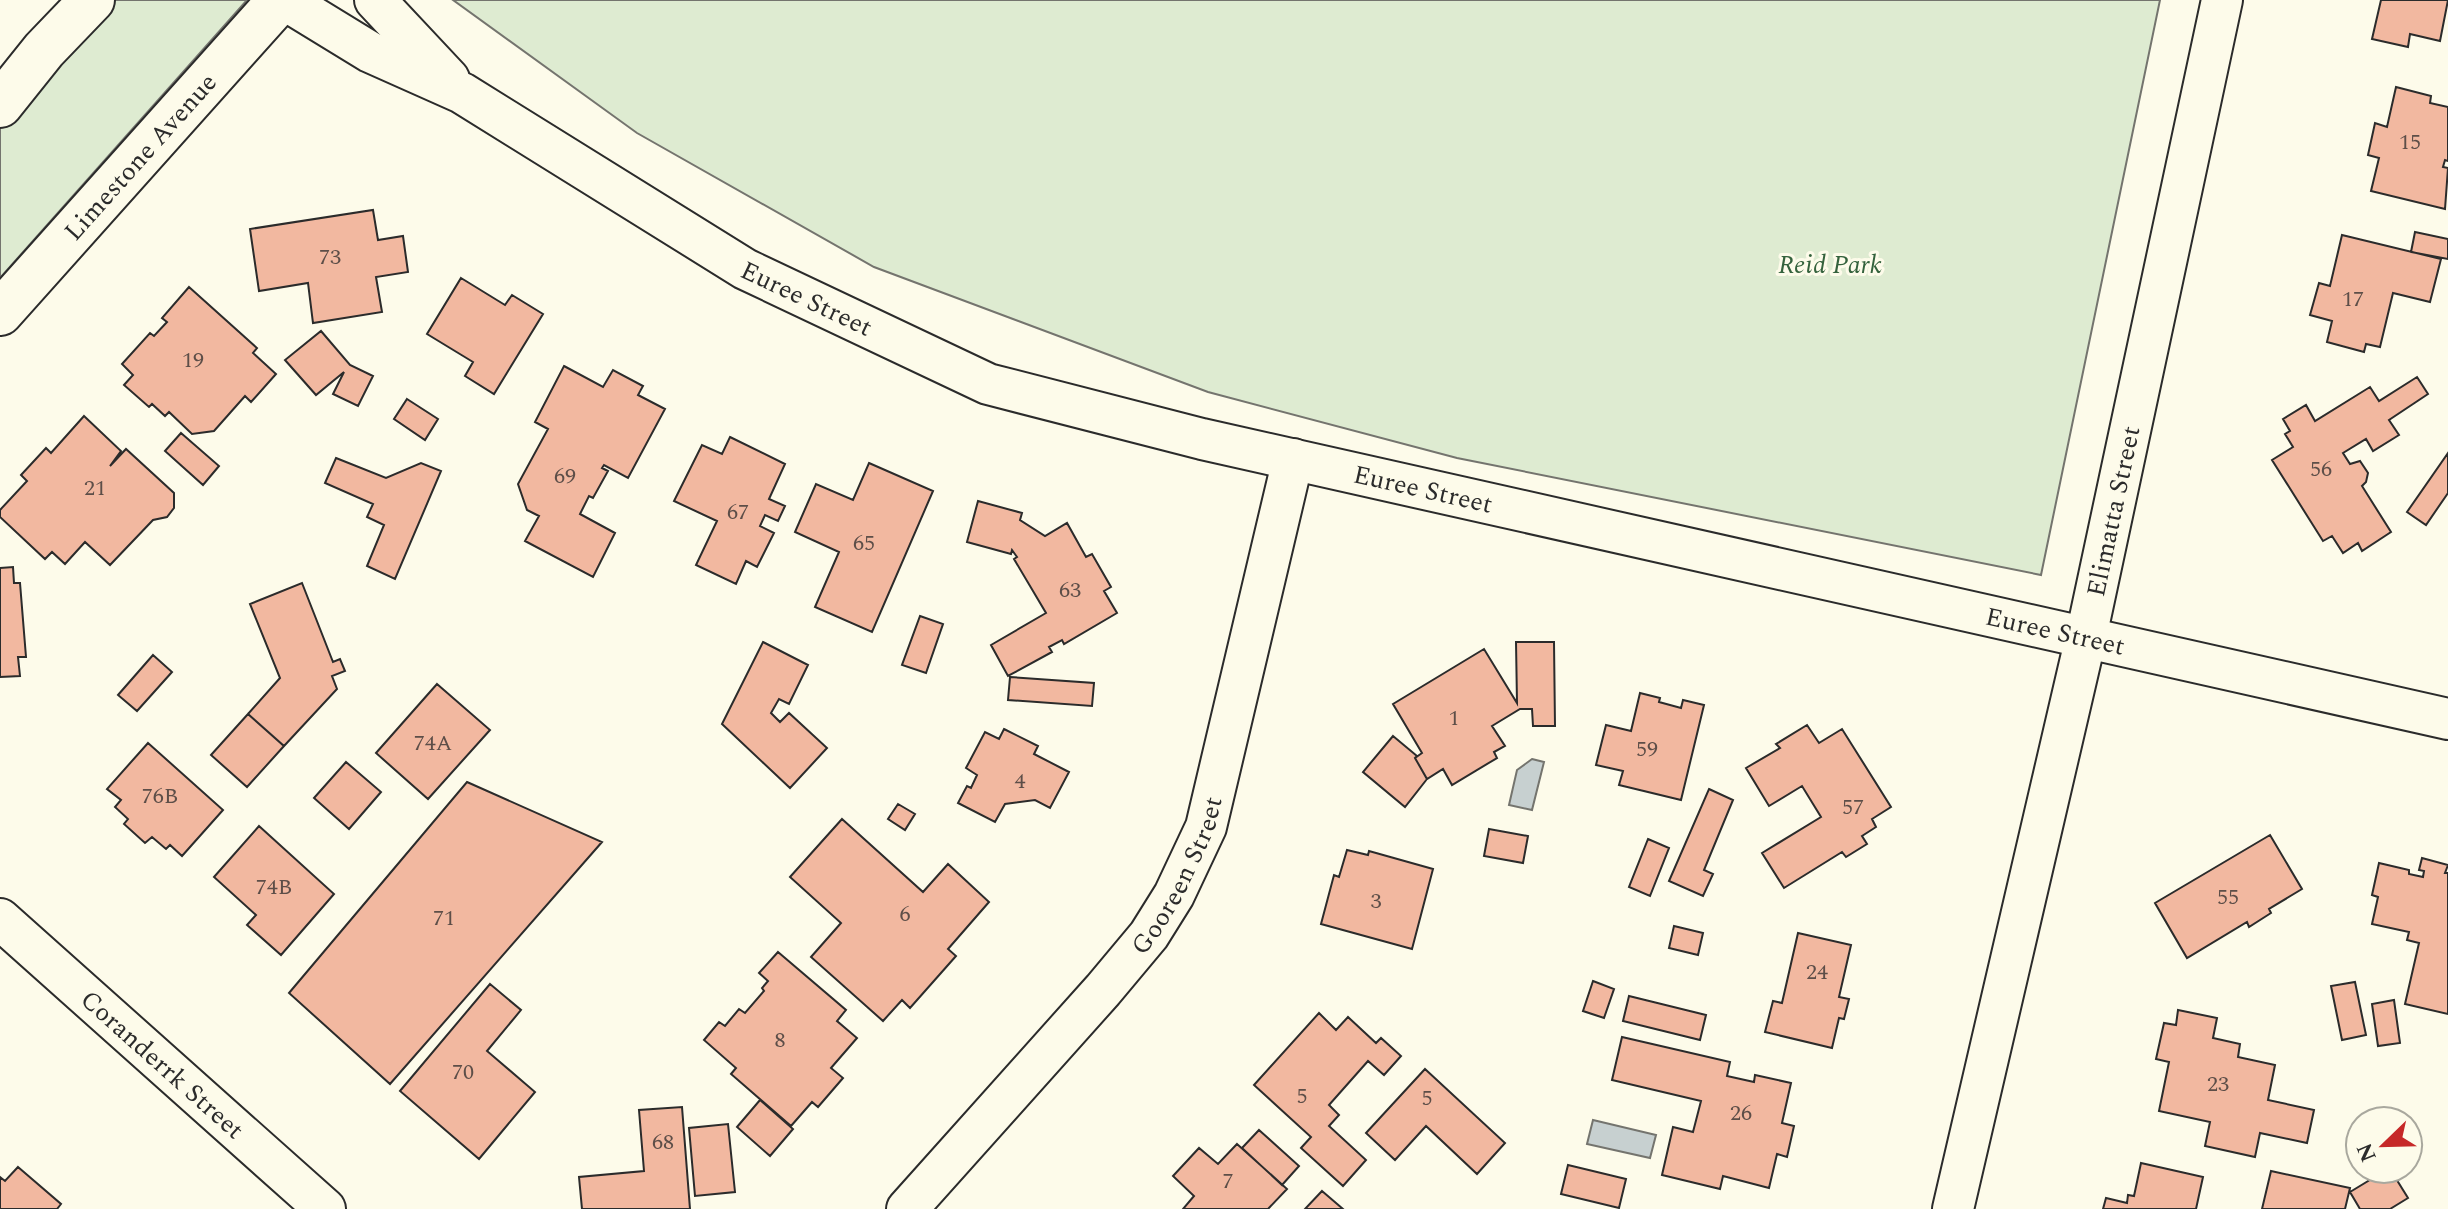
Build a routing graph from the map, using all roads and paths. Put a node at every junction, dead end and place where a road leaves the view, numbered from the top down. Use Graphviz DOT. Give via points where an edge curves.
graph roads {
  1 [pos="92,0"];
  2 [pos="283,0"];
  3 [pos="375,0"];
  4 [pos="2222,0"];
  5 [pos="462,93"];
  6 [pos="0,105"];
  7 [pos="0,313"];
  8 [pos="1293,459"];
  9 [pos="2086,637"];
  10 [pos="2448,719"];
  11 [pos="0,919"];
  12 [pos="325,1209"];
  13 [pos="907,1209"];
  14 [pos="1953,1209"];
  1 -- 6 [label="main road"];
  2 -- 5 [label="street, Euree Street" via="370,52"];
  2 -- 7 [label="main road, Limestone Avenue"];
  3 -- 5 [label="street, Euree Street"];
  4 -- 9 [label="street, Elimatta Street"];
  5 -- 8 [label="street, Euree Street" via="745,269 988,384"];
  8 -- 9 [label="street, Euree Street"];
  8 -- 13 [label="street, Gooreen Street" via="1206,827 1174,895 1103,990"];
  9 -- 10 [label="street, Euree Street"];
  9 -- 14 [label="street, Elimatta Street"];
  11 -- 12 [label="street, Coranderrk Street"];
}
